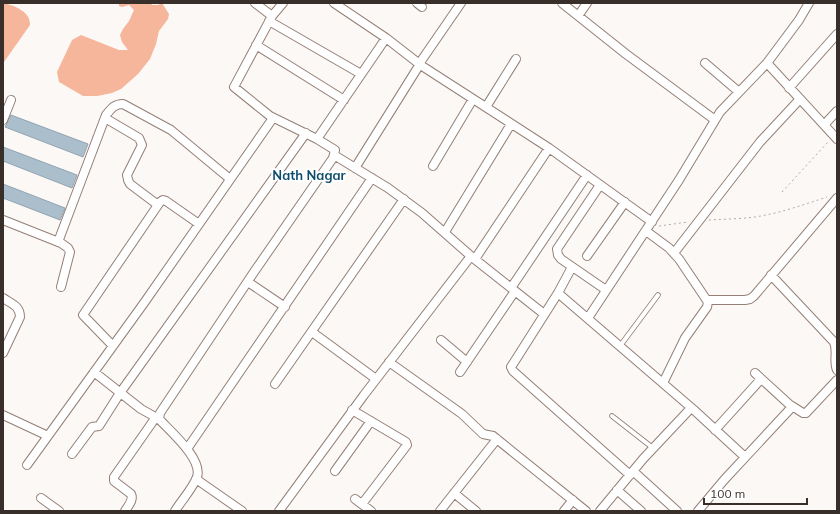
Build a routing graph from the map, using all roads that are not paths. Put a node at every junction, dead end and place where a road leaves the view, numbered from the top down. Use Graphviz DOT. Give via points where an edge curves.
graph roads {
  1 [pos="255,3"];
  2 [pos="282,3"];
  3 [pos="334,3"];
  4 [pos="461,3"];
  5 [pos="562,3"];
  6 [pos="587,3"];
  7 [pos="809,3"];
  8 [pos="578,16"];
  9 [pos="271,18"];
  10 [pos="837,34"];
  11 [pos="386,38"];
  12 [pos="256,45"];
  13 [pos="516,59"];
  14 [pos="705,63"];
  15 [pos="767,63"];
  16 [pos="419,64"];
  17 [pos="361,74"];
  18 [pos="790,88"];
  19 [pos="740,92"];
  20 [pos="473,99"];
  21 [pos="800,99"];
  22 [pos="10,100"];
  23 [pos="344,100"];
  24 [pos="486,107"];
  25 [pos="837,111"];
  26 [pos="105,118"];
  27 [pos="273,118"];
  28 [pos="3,120"];
  29 [pos="715,120"];
  30 [pos="512,124"];
  31 [pos="824,125"];
  32 [pos="306,134"];
  33 [pos="835,138"];
  34 [pos="317,139"];
  35 [pos="550,148"];
  36 [pos="334,155"];
  37 [pos="433,166"];
  38 [pos="355,168"];
  39 [pos="587,175"];
  40 [pos="372,178"];
  41 [pos="230,179"];
  42 [pos="600,184"];
  43 [pos="834,197"];
  44 [pos="404,199"];
  45 [pos="625,202"];
  46 [pos="158,205"];
  47 [pos="3,220"];
  48 [pos="652,222"];
  49 [pos="199,224"];
  50 [pos="646,231"];
  51 [pos="445,232"];
  52 [pos="58,242"];
  53 [pos="674,254"];
  54 [pos="588,256"];
  55 [pos="473,257"];
  56 [pos="572,267"];
  57 [pos="771,275"];
  58 [pos="248,282"];
  59 [pos="61,287"];
  60 [pos="513,289"];
  61 [pos="606,290"];
  62 [pos="558,292"];
  63 [pos="658,295"];
  64 [pos="3,298"];
  65 [pos="707,300"];
  66 [pos="285,306"];
  67 [pos="544,314"];
  68 [pos="588,318"];
  69 [pos="312,332"];
  70 [pos="441,340"];
  71 [pos="113,346"];
  72 [pos="620,346"];
  73 [pos="3,353"];
  74 [pos="389,362"];
  75 [pos="467,362"];
  76 [pos="837,370"];
  77 [pos="94,372"];
  78 [pos="460,372"];
  79 [pos="755,373"];
  80 [pos="761,379"];
  81 [pos="376,380"];
  82 [pos="837,380"];
  83 [pos="275,384"];
  84 [pos="663,384"];
  85 [pos="120,393"];
  86 [pos="792,406"];
  87 [pos="691,408"];
  88 [pos="352,410"];
  89 [pos="3,415"];
  90 [pos="612,416"];
  91 [pos="157,418"];
  92 [pos="371,421"];
  93 [pos="715,430"];
  94 [pos="48,436"];
  95 [pos="497,439"];
  96 [pos="653,448"];
  97 [pos="187,449"];
  98 [pos="72,454"];
  99 [pos="745,457"];
  100 [pos="27,465"];
  101 [pos="336,471"];
  102 [pos="631,473"];
  103 [pos="196,479"];
  104 [pos="617,490"];
  105 [pos="454,493"];
  106 [pos="41,498"];
  107 [pos="355,499"];
  108 [pos="573,500"];
  109 [pos="362,504"];
  110 [pos="232,508"];
  111 [pos="283,509"];
  112 [pos="59,511"];
  113 [pos="125,511"];
  114 [pos="175,511"];
  115 [pos="242,511"];
  116 [pos="371,511"];
  117 [pos="440,511"];
  118 [pos="476,511"];
  119 [pos="564,511"];
  120 [pos="586,511"];
  121 [pos="600,511"];
  122 [pos="641,511"];
  123 [pos="677,511"];
  124 [pos="698,511"];
  1 -- 9 [label="street"];
  2 -- 9 [label="street"];
  3 -- 11 [label="street"];
  4 -- 16 [label="street"];
  5 -- 8 [label="street"];
  6 -- 8 [label="street"];
  7 -- 15 [label="street"];
  8 -- 29 [label="street"];
  9 -- 12 [label="street"];
  9 -- 17 [label="street"];
  10 -- 18 [label="street"];
  11 -- 16 [label="street"];
  11 -- 17 [label="street"];
  12 -- 23 [label="street"];
  12 -- 27 [label="street" via="234,87"];
  13 -- 24 [label="street"];
  14 -- 19 [label="street"];
  15 -- 18 [label="street"];
  15 -- 19 [label="street"];
  16 -- 20 [label="street"];
  16 -- 38 [label="street"];
  17 -- 23 [label="street"];
  18 -- 21 [label="street"];
  19 -- 29 [label="street"];
  20 -- 24 [label="street"];
  20 -- 37 [label="street"];
  21 -- 31 [label="street"];
  21 -- 53 [label="street" via="764,137"];
  22 -- 28 [label="street"];
  23 -- 34 [label="street"];
  24 -- 30 [label="street"];
  25 -- 31 [label="street"];
  26 -- 41 [label="street" via="112,108 123,104 171,130"];
  26 -- 46 [label="street" via="141,141 142,145 127,175 128,180"];
  26 -- 52 [label="street"];
  27 -- 32 [label="street"];
  27 -- 41 [label="street"];
  29 -- 48 [label="street"];
  30 -- 35 [label="street"];
  30 -- 51 [label="street"];
  31 -- 33 [label="street"];
  32 -- 34 [label="street"];
  32 -- 85 [label="street"];
  34 -- 36 [label="street" via="336,150"];
  35 -- 39 [label="street"];
  35 -- 55 [label="street"];
  36 -- 38 [label="street"];
  36 -- 58 [label="street"];
  38 -- 40 [label="street"];
  39 -- 42 [label="street"];
  39 -- 60 [label="street"];
  40 -- 44 [label="street"];
  40 -- 66 [label="street"];
  41 -- 49 [label="street"];
  42 -- 45 [label="street"];
  42 -- 56 [label="street" via="557,249 560,259"];
  43 -- 57 [label="street"];
  44 -- 51 [label="street"];
  44 -- 69 [label="street"];
  45 -- 48 [label="street"];
  45 -- 54 [label="street"];
  46 -- 49 [label="street" via="163,200"];
  46 -- 71 [label="street" via="83,315"];
  47 -- 52 [label="street"];
  48 -- 50 [label="street"];
  49 -- 71 [label="street"];
  50 -- 53 [label="street"];
  50 -- 61 [label="street"];
  51 -- 55 [label="street"];
  52 -- 59 [label="street" via="70,252"];
  53 -- 65 [label="street"];
  55 -- 60 [label="street"];
  55 -- 74 [label="street"];
  56 -- 61 [label="street"];
  56 -- 62 [label="street"];
  57 -- 65 [label="street" via="750,299"];
  57 -- 76 [label="street" via="834,342 837,348"];
  58 -- 66 [label="street"];
  58 -- 91 [label="street"];
  60 -- 67 [label="street"];
  60 -- 75 [label="street"];
  61 -- 68 [label="street"];
  62 -- 67 [label="street"];
  62 -- 68 [label="street"];
  63 -- 72 [label="lane"];
  64 -- 73 [label="street" via="17,306 20,311 20,317"];
  65 -- 84 [label="street" via="707,307 685,338"];
  66 -- 97 [label="street"];
  67 -- 102 [label="street" via="513,363 513,371"];
  68 -- 72 [label="street"];
  69 -- 81 [label="street"];
  69 -- 83 [label="street"];
  70 -- 75 [label="street"];
  71 -- 77 [label="street"];
  72 -- 84 [label="street"];
  74 -- 81 [label="street"];
  74 -- 95 [label="street" via="462,414 483,434"];
  75 -- 78 [label="street"];
  77 -- 85 [label="street"];
  77 -- 94 [label="street"];
  79 -- 80 [label="street"];
  80 -- 86 [label="street"];
  80 -- 93 [label="street"];
  81 -- 88 [label="street"];
  82 -- 86 [label="street" via="806,413"];
  84 -- 87 [label="street"];
  85 -- 91 [label="street"];
  85 -- 98 [label="street" via="99,426 92,427"];
  86 -- 99 [label="street"];
  87 -- 93 [label="street"];
  87 -- 96 [label="street"];
  88 -- 92 [label="street"];
  88 -- 111 [label="street"];
  89 -- 94 [label="street"];
  90 -- 96 [label="lane"];
  91 -- 97 [label="street"];
  91 -- 113 [label="street" via="114,477 114,481 132,497"];
  92 -- 101 [label="street"];
  92 -- 109 [label="street" via="407,445"];
  93 -- 99 [label="street"];
  94 -- 100 [label="street"];
  95 -- 105 [label="street"];
  95 -- 108 [label="street"];
  96 -- 102 [label="street"];
  97 -- 103 [label="street" via="198,471"];
  99 -- 124 [label="street"];
  102 -- 104 [label="street"];
  102 -- 123 [label="street"];
  103 -- 110 [label="street"];
  103 -- 114 [label="street"];
  104 -- 121 [label="street"];
  104 -- 122 [label="street"];
  105 -- 117 [label="street"];
  105 -- 118 [label="street"];
  106 -- 112 [label="street"];
  107 -- 109 [label="street"];
  108 -- 119 [label="street"];
  108 -- 120 [label="street"];
  109 -- 116 [label="street"];
  110 -- 115 [label="street"];
}
